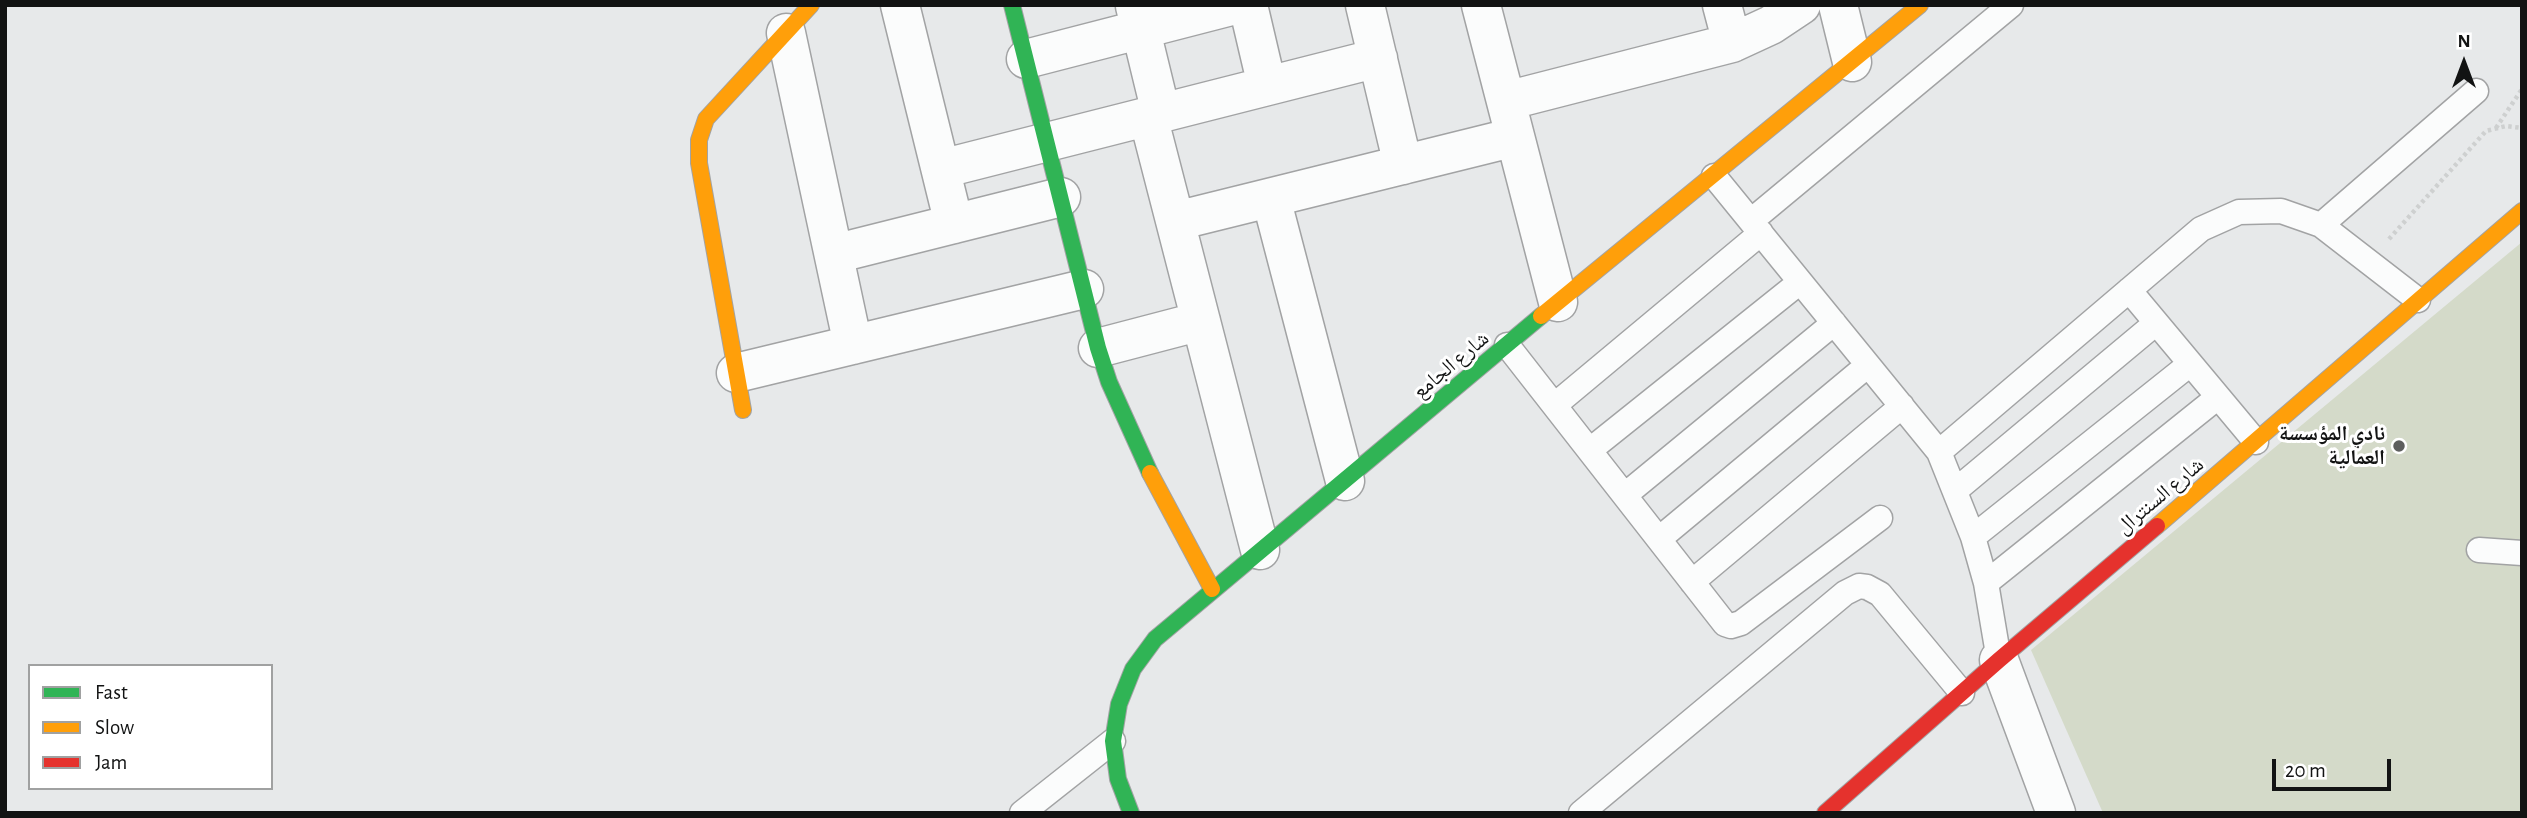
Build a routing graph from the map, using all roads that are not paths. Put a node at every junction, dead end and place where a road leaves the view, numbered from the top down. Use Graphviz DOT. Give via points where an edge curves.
graph roads {
  1 [pos="900,5"];
  2 [pos="1012,5"];
  3 [pos="1236,5"];
  4 [pos="1248,5"];
  5 [pos="1365,5"];
  6 [pos="1481,5"];
  7 [pos="1723,5"];
  8 [pos="1801,5"];
  9 [pos="1838,5"];
  10 [pos="1920,5"];
  11 [pos="2011,5"];
  12 [pos="1138,17"];
  13 [pos="799,19"];
  14 [pos="1732,43"];
  15 [pos="1378,58"];
  16 [pos="1026,59"];
  17 [pos="1852,61"];
  18 [pos="1267,86"];
  19 [pos="2476,91"];
  20 [pos="1506,101"];
  21 [pos="1155,115"];
  22 [pos="1516,137"];
  23 [pos="1047,142"];
  24 [pos="1403,165"];
  25 [pos="941,169"];
  26 [pos="1714,176"];
  27 [pos="1061,197"];
  28 [pos="1271,198"];
  29 [pos="2522,211"];
  30 [pos="1176,221"];
  31 [pos="954,224"];
  32 [pos="2321,225"];
  33 [pos="1756,227"];
  34 [pos="834,254"];
  35 [pos="1800,282"];
  36 [pos="1084,289"];
  37 [pos="2129,290"];
  38 [pos="2418,300"];
  39 [pos="1558,302"];
  40 [pos="1201,321"];
  41 [pos="1834,323"];
  42 [pos="2156,323"];
  43 [pos="853,345"];
  44 [pos="1507,345"];
  45 [pos="1098,348"];
  46 [pos="2190,363"];
  47 [pos="1868,365"];
  48 [pos="736,373"];
  49 [pos="2218,397"];
  50 [pos="1556,404"];
  51 [pos="1902,406"];
  52 [pos="743,410"];
  53 [pos="2256,443"];
  54 [pos="1590,450"];
  55 [pos="1939,452"];
  56 [pos="1345,481"];
  57 [pos="1956,490"];
  58 [pos="1625,495"];
  59 [pos="1880,517"];
  60 [pos="1973,537"];
  61 [pos="1659,539"];
  62 [pos="1260,550"];
  63 [pos="2479,550"];
  64 [pos="2522,553"];
  65 [pos="1692,582"];
  66 [pos="1986,583"];
  67 [pos="1212,589"];
  68 [pos="1999,660"];
  69 [pos="1962,692"];
  70 [pos="1113,741"];
  71 [pos="1021,813"];
  72 [pos="1131,813"];
  73 [pos="1581,813"];
  74 [pos="1825,813"];
  75 [pos="2056,813"];
  1 -- 25 [label="street"];
  2 -- 16 [label="street"];
  3 -- 12 [label="street"];
  4 -- 18 [label="street"];
  5 -- 15 [label="street"];
  6 -- 20 [label="street"];
  7 -- 14 [label="street"];
  8 -- 14 [label="street"];
  9 -- 17 [label="street"];
  10 -- 17 [label="street, شارع الجامع"];
  11 -- 33 [label="lane"];
  12 -- 16 [label="street"];
  12 -- 21 [label="street"];
  13 -- 34 [label="street"];
  13 -- 48 [label="street" via="706,119 699,140 699,163"];
  14 -- 20 [label="street"];
  15 -- 18 [label="street"];
  15 -- 24 [label="street"];
  16 -- 23 [label="street"];
  17 -- 26 [label="street, شارع الجامع"];
  18 -- 21 [label="street"];
  19 -- 32 [label="lane"];
  20 -- 22 [label="street"];
  21 -- 23 [label="street"];
  21 -- 30 [label="street"];
  22 -- 24 [label="street"];
  22 -- 39 [label="street"];
  23 -- 25 [label="street"];
  23 -- 27 [label="street"];
  24 -- 28 [label="street"];
  25 -- 31 [label="street"];
  26 -- 33 [label="lane"];
  26 -- 39 [label="street, شارع الجامع"];
  27 -- 31 [label="street"];
  27 -- 36 [label="street"];
  28 -- 30 [label="street"];
  28 -- 56 [label="street"];
  29 -- 38 [label="street, شارع السنترال"];
  30 -- 40 [label="street"];
  31 -- 34 [label="street"];
  32 -- 37 [label="lane" via="2281,211 2239,212 2201,229"];
  32 -- 38 [label="lane"];
  33 -- 35 [label="lane"];
  33 -- 50 [label="lane"];
  34 -- 43 [label="street"];
  35 -- 41 [label="lane"];
  35 -- 54 [label="lane"];
  36 -- 43 [label="street"];
  36 -- 45 [label="street"];
  37 -- 42 [label="lane"];
  37 -- 55 [label="lane"];
  38 -- 53 [label="street, شارع السنترال"];
  39 -- 44 [label="street, شارع الجامع"];
  40 -- 45 [label="street"];
  40 -- 62 [label="street"];
  41 -- 47 [label="lane"];
  41 -- 58 [label="lane"];
  42 -- 46 [label="lane"];
  42 -- 57 [label="lane"];
  43 -- 48 [label="street"];
  44 -- 50 [label="lane"];
  44 -- 56 [label="street, شارع الجامع"];
  45 -- 67 [label="street" via="1137,448"];
  46 -- 49 [label="lane"];
  46 -- 60 [label="lane"];
  47 -- 51 [label="lane"];
  47 -- 61 [label="lane"];
  48 -- 52 [label="street"];
  49 -- 53 [label="lane"];
  49 -- 66 [label="lane"];
  50 -- 54 [label="lane"];
  51 -- 55 [label="lane"];
  51 -- 65 [label="lane"];
  53 -- 68 [label="street, شارع السنترال"];
  54 -- 58 [label="lane"];
  55 -- 57 [label="lane"];
  56 -- 62 [label="street, شارع الجامع"];
  57 -- 60 [label="lane"];
  58 -- 61 [label="lane"];
  59 -- 65 [label="lane" via="1737,625 1721,620"];
  60 -- 66 [label="lane"];
  61 -- 65 [label="lane"];
  62 -- 67 [label="street, شارع الجامع"];
  63 -- 64 [label="lane"];
  66 -- 68 [label="lane"];
  67 -- 70 [label="street, شارع الجامع" via="1155,639 1133,669 1118,704"];
  68 -- 69 [label="street, شارع السنترال"];
  68 -- 75 [label="street"];
  69 -- 73 [label="lane" via="1880,594 1859,586"];
  69 -- 74 [label="street, شارع السنترال"];
  70 -- 71 [label="lane"];
  70 -- 72 [label="street, شارع الجامع" via="1118,779"];
}
